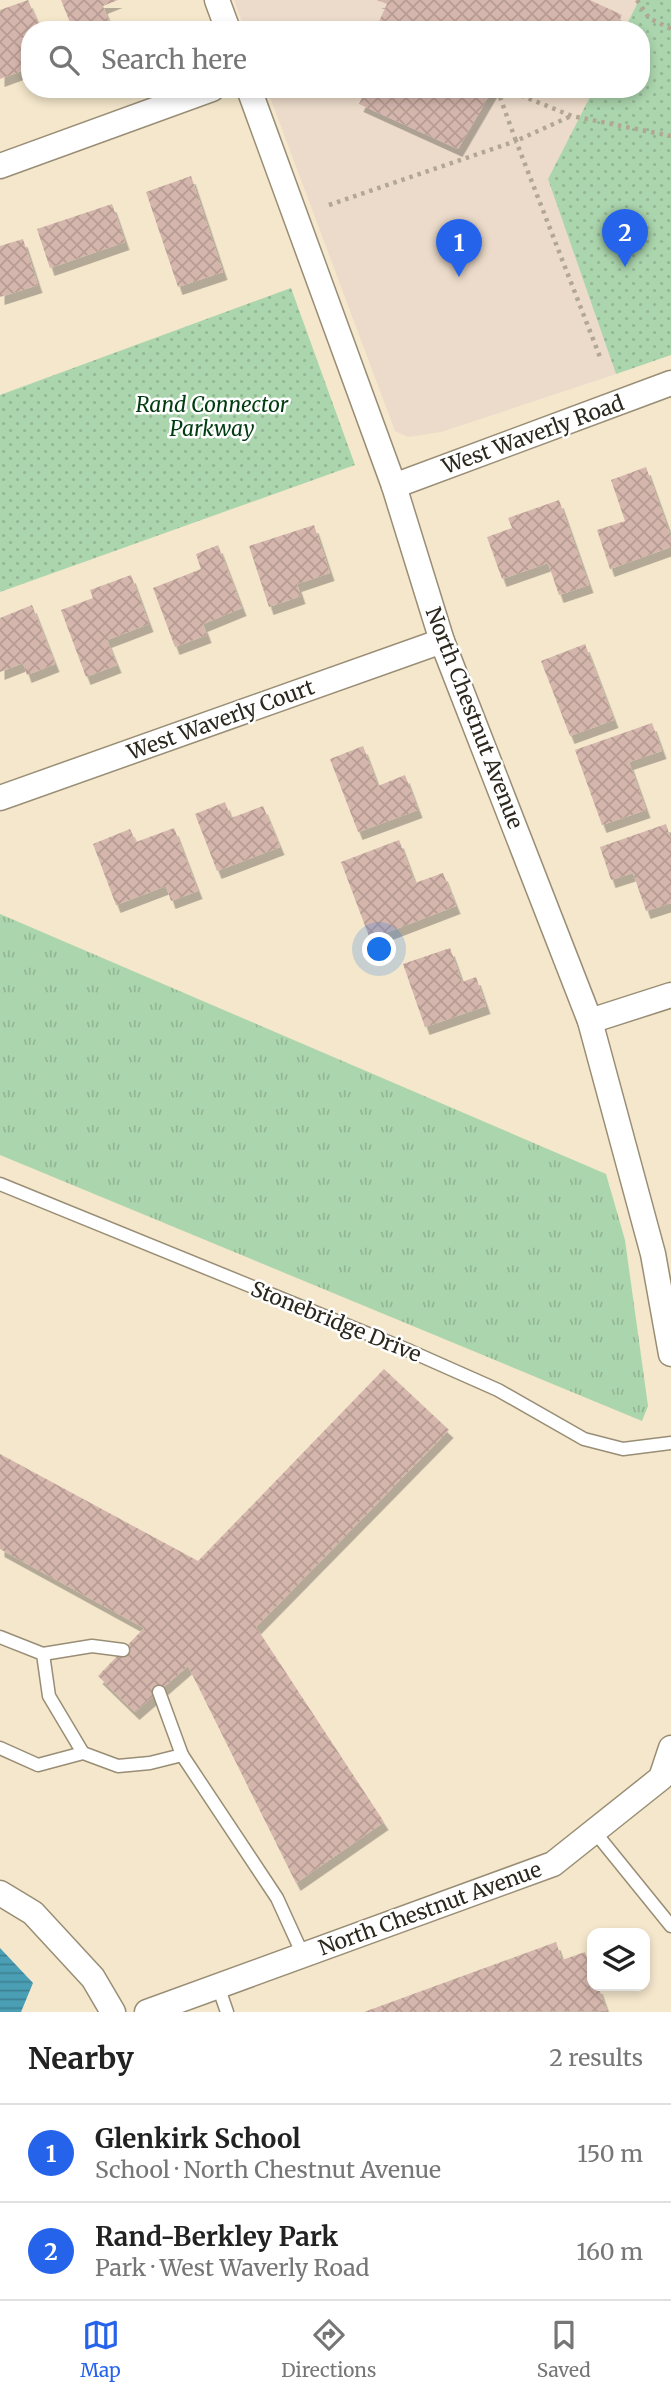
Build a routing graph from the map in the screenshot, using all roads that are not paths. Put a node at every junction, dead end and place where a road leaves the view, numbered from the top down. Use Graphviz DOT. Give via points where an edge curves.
graph roads {
  1 [pos="217,0"];
  2 [pos="225,21"];
  3 [pos="187,98"];
  4 [pos="252,98"];
  5 [pos="0,166"];
  6 [pos="671,383"];
  7 [pos="394,486"];
  8 [pos="443,641"];
  9 [pos="0,798"];
  10 [pos="671,995"];
  11 [pos="590,1021"];
  12 [pos="0,1184"];
  13 [pos="671,1354"];
  14 [pos="671,1443"];
  15 [pos="0,1637"];
  16 [pos="123,1650"];
  17 [pos="43,1654"];
  18 [pos="159,1692"];
  19 [pos="0,1748"];
  20 [pos="671,1748"];
  21 [pos="83,1753"];
  22 [pos="183,1755"];
  23 [pos="594,1831"];
  24 [pos="0,1893"];
  25 [pos="671,1926"];
  26 [pos="303,1955"];
  27 [pos="218,1986"];
  28 [pos="113,2012"];
  29 [pos="147,2012"];
  30 [pos="227,2012"];
  1 -- 2 [label="street"];
  3 -- 5 [label="street"];
  4 -- 7 [label="street, North Chestnut Avenue"];
  6 -- 7 [label="street, West Waverly Road"];
  7 -- 8 [label="street, North Chestnut Avenue"];
  8 -- 9 [label="street, West Waverly Court"];
  8 -- 11 [label="street, North Chestnut Avenue"];
  10 -- 11 [label="street"];
  11 -- 13 [label="street, North Chestnut Avenue" via="653,1254"];
  12 -- 14 [label="lane, Stonebridge Drive" via="410,1351 498,1390 584,1439 622,1449"];
  15 -- 17 [label="lane"];
  16 -- 17 [label="lane" via="92,1646"];
  17 -- 21 [label="lane" via="49,1696"];
  18 -- 22 [label="lane"];
  19 -- 21 [label="lane" via="38,1765"];
  20 -- 23 [label="street, North Chestnut Avenue" via="661,1778"];
  21 -- 22 [label="lane" via="118,1766"];
  22 -- 26 [label="lane" via="277,1898"];
  23 -- 25 [label="lane"];
  23 -- 26 [label="street, North Chestnut Avenue" via="553,1864"];
  24 -- 28 [label="street" via="33,1913 93,1978"];
  26 -- 27 [label="street, North Chestnut Avenue"];
  27 -- 29 [label="street, North Chestnut Avenue"];
  27 -- 30 [label="lane"];
}
